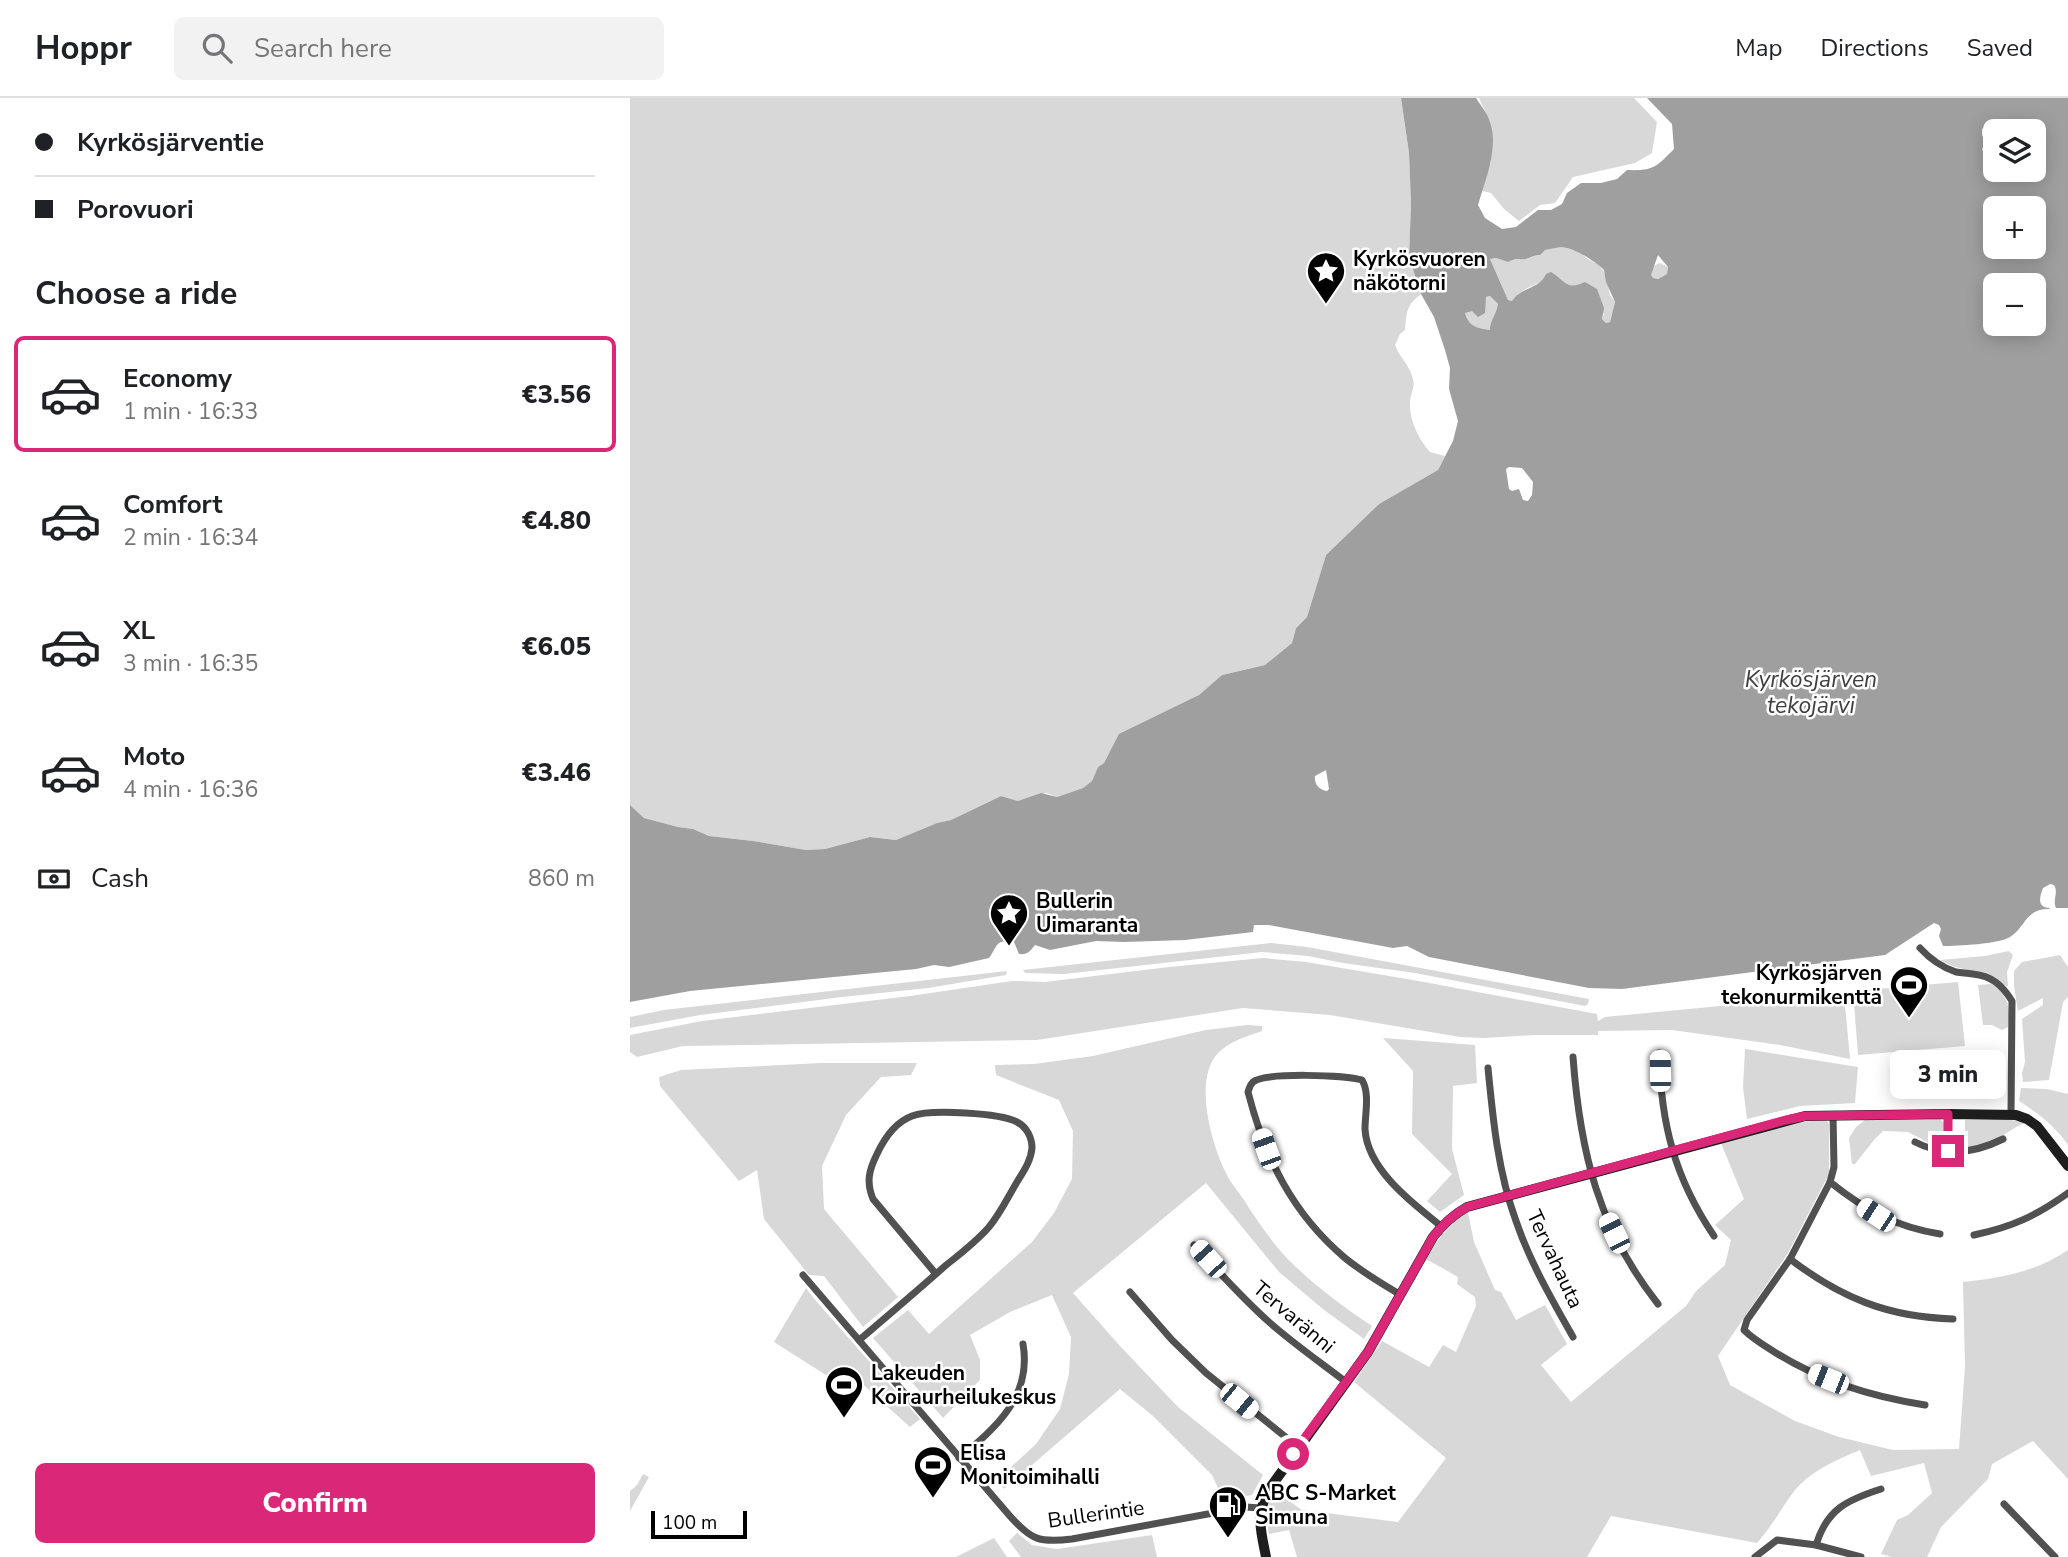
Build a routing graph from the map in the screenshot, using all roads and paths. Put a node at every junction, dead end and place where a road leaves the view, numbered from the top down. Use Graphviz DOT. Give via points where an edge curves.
graph roads {
  1 [pos="1920,948"];
  2 [pos="1659,1052"];
  3 [pos="1573,1057"];
  4 [pos="1488,1068"];
  5 [pos="1948,1114"];
  6 [pos="1833,1115"];
  7 [pos="2011,1115"];
  8 [pos="2003,1139"];
  9 [pos="1915,1142"];
  10 [pos="1672,1150"];
  11 [pos="1948,1151"];
  12 [pos="2068,1166"];
  13 [pos="1590,1173"];
  14 [pos="1830,1182"];
  15 [pos="2068,1193"];
  16 [pos="1508,1196"];
  17 [pos="1441,1226"];
  18 [pos="1940,1234"];
  19 [pos="1974,1235"];
  20 [pos="1714,1236"];
  21 [pos="1194,1245"];
  22 [pos="1790,1259"];
  23 [pos="936,1274"];
  24 [pos="803,1275"];
  25 [pos="1130,1292"];
  26 [pos="1399,1294"];
  27 [pos="1658,1304"];
  28 [pos="1953,1319"];
  29 [pos="1573,1337"];
  30 [pos="859,1340"];
  31 [pos="1023,1343"];
  32 [pos="1346,1382"];
  33 [pos="1925,1405"];
  34 [pos="1298,1447"];
  35 [pos="959,1458"];
  36 [pos="1881,1489"];
  37 [pos="2004,1504"];
  38 [pos="1260,1508"];
  39 [pos="1815,1545"];
  40 [pos="1266,1557"];
  41 [pos="1755,1557"];
  42 [pos="1861,1557"];
  43 [pos="2055,1557"];
  1 -- 7 [label="street" via="1937,963 1994,980 2012,1001"];
  2 -- 10 [label="street"];
  3 -- 13 [label="street" via="1578,1116"];
  4 -- 16 [label="street, Tervahauta" via="1497,1152"];
  5 -- 6 [label="street"];
  5 -- 7 [label="street"];
  5 -- 11 [label="street"];
  6 -- 10 [label="street" via="1786,1120"];
  6 -- 14 [label="street"];
  7 -- 12 [label="street" via="2037,1126"];
  8 -- 11 [label="street" via="1981,1149"];
  9 -- 11 [label="street"];
  10 -- 13 [label="street"];
  10 -- 20 [label="street" via="1689,1194"];
  13 -- 16 [label="street"];
  13 -- 27 [label="street" via="1620,1246"];
  14 -- 18 [label="street" via="1876,1215"];
  14 -- 22 [label="street"];
  15 -- 19 [label="street" via="2043,1212"];
  16 -- 17 [label="street" via="1467,1207"];
  16 -- 29 [label="street, Tervahauta" via="1528,1251"];
  17 -- 26 [label="street"];
  17 -- 26 [label="street" via="1375,1163 1365,1132 1362,1080 1292,1075 1260,1079 1250,1086 1257,1125 1292,1199 1346,1259"];
  21 -- 32 [label="street, Tervaränni" via="1267,1320"];
  22 -- 28 [label="street" via="1837,1291 1865,1303 1922,1318"];
  22 -- 33 [label="street" via="1744,1330 1810,1372 1876,1395"];
  23 -- 23 [label="street" via="989,1226 1028,1162 1031,1138 1017,1122 925,1112 898,1124 880,1147 868,1189"];
  23 -- 30 [label="street"];
  24 -- 30 [label="street, Bullerintie"];
  25 -- 34 [label="street" via="1206,1373"];
  26 -- 32 [label="street" via="1375,1342"];
  30 -- 35 [label="street, Bullerintie"];
  31 -- 35 [label="street" via="1023,1377 1010,1409"];
  32 -- 34 [label="street"];
  34 -- 38 [label="street"];
  35 -- 38 [label="street, Bullerintie" via="1018,1525 1037,1539 1072,1539"];
  36 -- 39 [label="street" via="1841,1506 1827,1519"];
  37 -- 43 [label="street"];
  38 -- 40 [label="street"];
  39 -- 41 [label="street" via="1777,1540"];
  39 -- 42 [label="street"];
}
